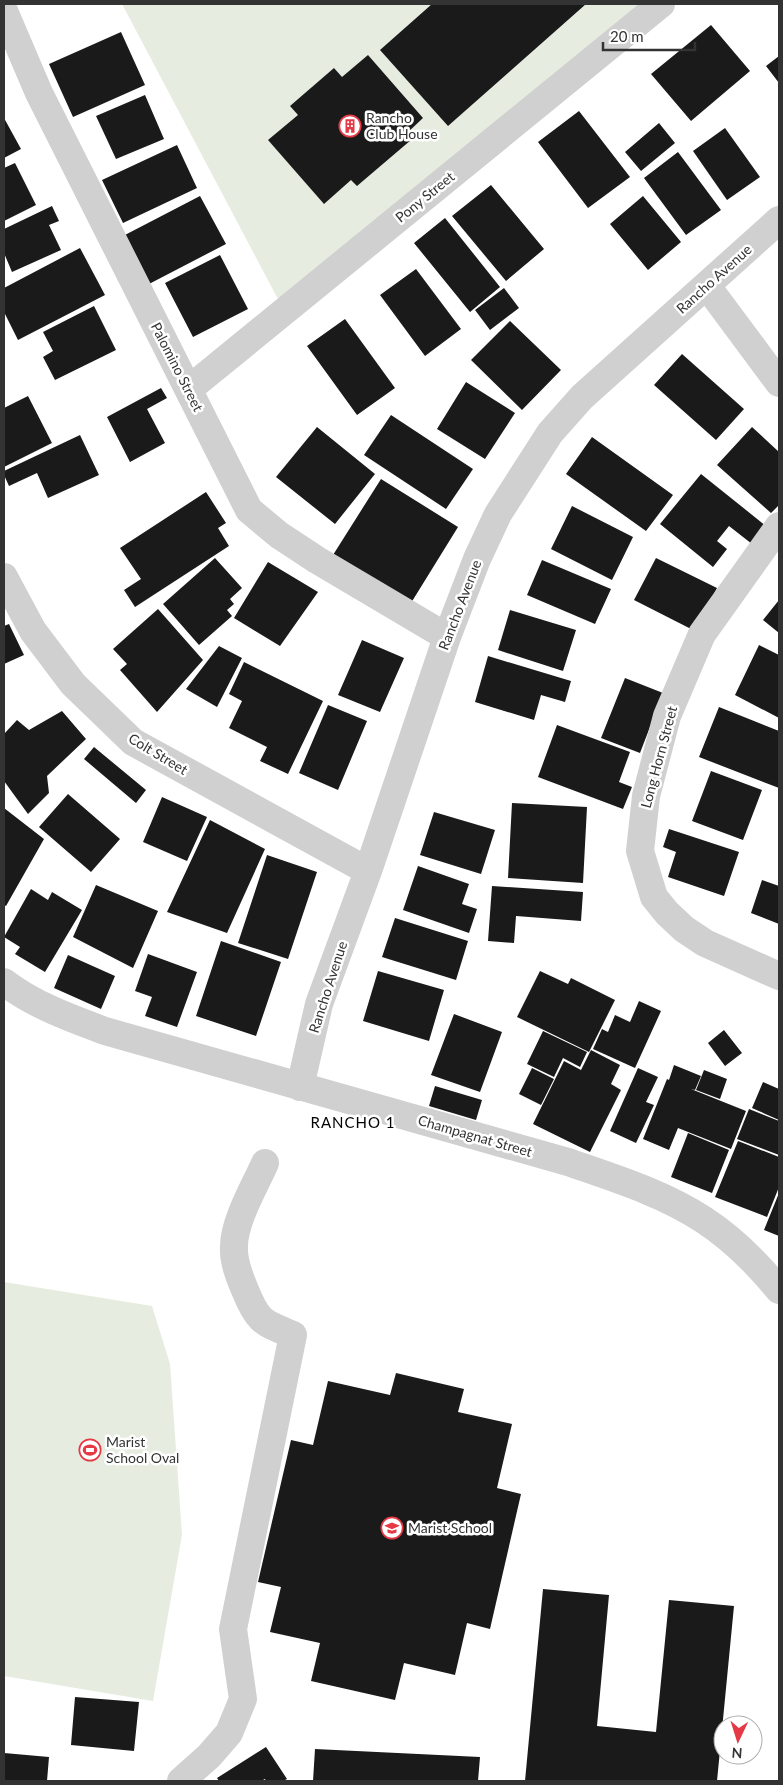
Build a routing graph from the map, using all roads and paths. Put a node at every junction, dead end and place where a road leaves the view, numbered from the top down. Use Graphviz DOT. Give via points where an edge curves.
graph roads {
  1 [pos="661,4"];
  2 [pos="4,11"];
  3 [pos="779,220"];
  4 [pos="708,286"];
  5 [pos="779,383"];
  6 [pos="189,390"];
  7 [pos="779,526"];
  8 [pos="4,576"];
  9 [pos="448,638"];
  10 [pos="368,871"];
  11 [pos="779,976"];
  12 [pos="4,982"];
  13 [pos="300,1087"];
  14 [pos="265,1163"];
  15 [pos="779,1290"];
  16 [pos="181,1781"];
  1 -- 6 [label="street, Pony Street"];
  2 -- 6 [label="street, Palomino Street" via="39,92"];
  3 -- 4 [label="street, Rancho Avenue"];
  4 -- 5 [label="street"];
  4 -- 9 [label="street, Rancho Avenue" via="582,398 550,433 498,514 477,559"];
  6 -- 9 [label="street, Palomino Street" via="250,510 279,535 317,560"];
  7 -- 11 [label="street, Long Horn Street" via="702,634 667,716 646,796 640,851 654,897 667,913 705,944"];
  8 -- 10 [label="street, Colt Street" via="33,631 73,684 133,742"];
  9 -- 10 [label="street, Rancho Avenue"];
  10 -- 13 [label="street, Rancho Avenue" via="319,1004"];
  12 -- 13 [label="street, Champagnat Street" via="56,1013 105,1031"];
  13 -- 15 [label="street, Champagnat Street" via="568,1162 637,1187 710,1224 745,1252"];
  14 -- 16 [label="street" via="240,1218 234,1245 237,1273 253,1310 266,1324 293,1335 233,1629 243,1699 229,1733"];
}
